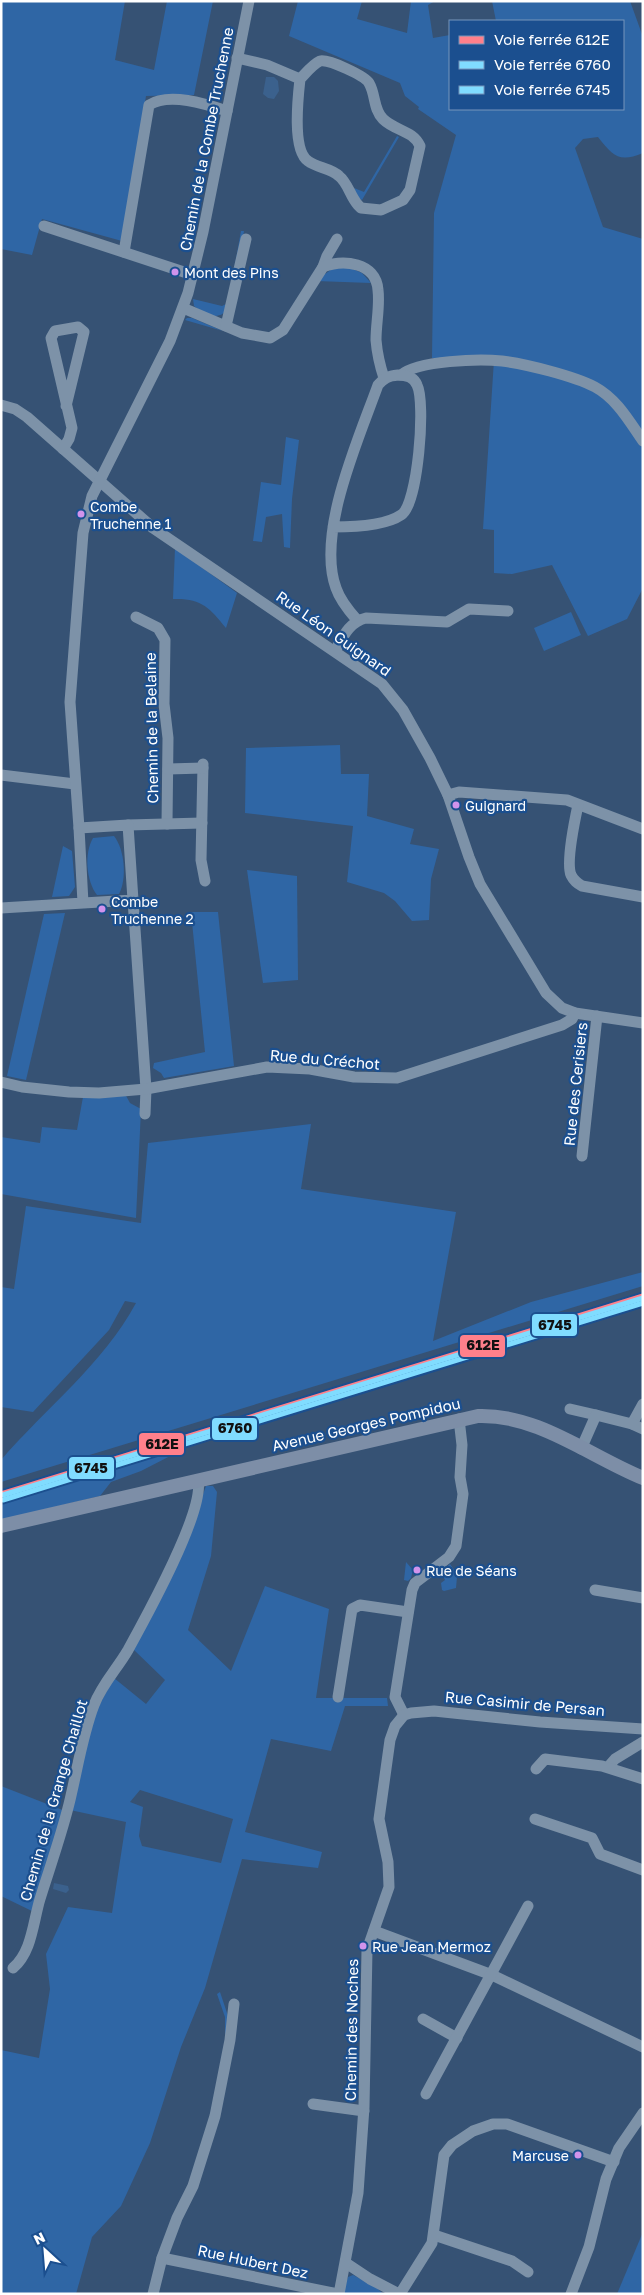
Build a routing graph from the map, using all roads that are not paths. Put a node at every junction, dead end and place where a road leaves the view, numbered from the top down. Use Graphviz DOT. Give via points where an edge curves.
graph roads {
  1 [pos="249,1"];
  2 [pos="237,58"];
  3 [pos="300,79"];
  4 [pos="227,111"];
  5 [pos="44,226"];
  6 [pos="246,239"];
  7 [pos="337,239"];
  8 [pos="124,252"];
  9 [pos="323,267"];
  10 [pos="194,275"];
  11 [pos="184,308"];
  12 [pos="226,326"];
  13 [pos="401,375"];
  14 [pos="384,378"];
  15 [pos="1,405"];
  16 [pos="66,406"];
  17 [pos="643,441"];
  18 [pos="63,449"];
  19 [pos="100,482"];
  20 [pos="333,527"];
  21 [pos="508,611"];
  22 [pos="136,618"];
  23 [pos="357,620"];
  24 [pos="335,650"];
  25 [pos="168,769"];
  26 [pos="1,775"];
  27 [pos="75,784"];
  28 [pos="448,795"];
  29 [pos="578,805"];
  30 [pos="202,823"];
  31 [pos="167,824"];
  32 [pos="128,825"];
  33 [pos="79,828"];
  34 [pos="643,829"];
  35 [pos="205,881"];
  36 [pos="643,897"];
  37 [pos="134,900"];
  38 [pos="83,903"];
  39 [pos="1,908"];
  40 [pos="575,1013"];
  41 [pos="597,1016"];
  42 [pos="643,1023"];
  43 [pos="1,1082"];
  44 [pos="146,1089"];
  45 [pos="145,1114"];
  46 [pos="582,1156"];
  47 [pos="643,1404"];
  48 [pos="570,1408"];
  49 [pos="596,1415"];
  50 [pos="459,1419"];
  51 [pos="638,1426"];
  52 [pos="581,1449"];
  53 [pos="643,1478"];
  54 [pos="198,1480"];
  55 [pos="1,1526"];
  56 [pos="596,1590"];
  57 [pos="643,1598"];
  58 [pos="408,1612"];
  59 [pos="338,1697"];
  60 [pos="404,1715"];
  61 [pos="643,1729"];
  62 [pos="643,1742"];
  63 [pos="608,1767"];
  64 [pos="536,1769"];
  65 [pos="643,1779"];
  66 [pos="535,1818"];
  67 [pos="643,1870"];
  68 [pos="528,1906"];
  69 [pos="374,1931"];
  70 [pos="13,1968"];
  71 [pos="492,1974"];
  72 [pos="234,2004"];
  73 [pos="423,2019"];
  74 [pos="457,2038"];
  75 [pos="643,2047"];
  76 [pos="426,2094"];
  77 [pos="313,2104"];
  78 [pos="364,2111"];
  79 [pos="643,2112"];
  80 [pos="614,2162"];
  81 [pos="434,2235"];
  82 [pos="162,2258"];
  83 [pos="346,2263"];
  84 [pos="528,2272"];
  85 [pos="153,2294"];
  86 [pos="338,2294"];
  87 [pos="400,2294"];
  88 [pos="571,2294"];
  1 -- 2 [label="street, Chemin de la Combe Truchenne"];
  2 -- 3 [label="street" via="267,65"];
  2 -- 4 [label="street, Chemin de la Combe Truchenne"];
  3 -- 3 [label="street" via="298,142 304,158 338,174 361,208 381,210 403,200 410,190 420,146 412,135 381,118 364,77 324,61"];
  4 -- 8 [label="street" via="195,101 156,101 149,105"];
  4 -- 10 [label="street, Chemin de la Combe Truchenne"];
  5 -- 8 [label="street"];
  6 -- 12 [label="street"];
  7 -- 9 [label="street"];
  8 -- 10 [label="street"];
  9 -- 12 [label="street" via="283,330 275,336 265,338"];
  9 -- 14 [label="street" via="352,263 363,267 376,282 379,291 377,346"];
  10 -- 11 [label="street, Chemin de la Combe Truchenne"];
  11 -- 12 [label="street"];
  11 -- 19 [label="street, Chemin de la Combe Truchenne"];
  13 -- 14 [label="street"];
  13 -- 17 [label="street" via="435,362 502,361 563,376 594,387 608,397 623,411"];
  13 -- 20 [label="street" via="415,382 420,393 420,438 413,496 408,509 402,515 360,526"];
  14 -- 20 [label="street" via="378,385 343,482"];
  15 -- 18 [label="street, Rue Léon Guignard" via="21,413"];
  16 -- 16 [label="street" via="51,338 55,332 78,326 84,332"];
  16 -- 18 [label="street" via="72,432"];
  18 -- 19 [label="street, Rue Léon Guignard"];
  19 -- 24 [label="street, Rue Léon Guignard" via="153,528"];
  19 -- 27 [label="street, Chemin de la Combe Truchenne" via="92,496 80,549 70,702"];
  20 -- 23 [label="street" via="333,580 340,597"];
  21 -- 23 [label="street" via="470,609 447,622"];
  22 -- 25 [label="street, Chemin de la Belaine" via="155,626 165,640"];
  23 -- 24 [label="street"];
  24 -- 28 [label="street, Rue Léon Guignard" via="373,677 396,701"];
  25 -- 30 [label="street" via="203,766"];
  25 -- 31 [label="street, Chemin de la Belaine"];
  26 -- 27 [label="street"];
  27 -- 33 [label="street, Chemin de la Combe Truchenne"];
  28 -- 29 [label="street" via="459,792 567,800"];
  28 -- 40 [label="street, Rue Léon Guignard" via="480,884 546,994 562,1008"];
  29 -- 34 [label="street"];
  29 -- 36 [label="street" via="570,870 575,882"];
  30 -- 31 [label="street"];
  30 -- 35 [label="street" via="201,860"];
  31 -- 32 [label="street"];
  32 -- 33 [label="street"];
  32 -- 37 [label="street"];
  33 -- 38 [label="street, Chemin de la Combe Truchenne"];
  37 -- 38 [label="street"];
  37 -- 44 [label="street"];
  38 -- 39 [label="street"];
  40 -- 41 [label="street, Rue Léon Guignard"];
  40 -- 44 [label="street, Rue du Créchot" via="572,1019 562,1024 398,1078 267,1068"];
  41 -- 42 [label="street, Rue Léon Guignard"];
  41 -- 46 [label="street, Rue des Cerisiers"];
  43 -- 44 [label="street, Rue du Créchot" via="69,1092"];
  44 -- 45 [label="street"];
  47 -- 51 [label="street"];
  48 -- 49 [label="street"];
  49 -- 51 [label="street"];
  49 -- 52 [label="street"];
  50 -- 52 [label="main road, Avenue Georges Pompidou" via="487,1415 520,1420"];
  50 -- 54 [label="main road, Avenue Georges Pompidou"];
  50 -- 58 [label="street" via="463,1494 456,1546 449,1557 415,1583"];
  52 -- 53 [label="main road, Avenue Georges Pompidou"];
  54 -- 55 [label="main road, Avenue Georges Pompidou"];
  54 -- 70 [label="street, Chemin de la Grange Chaillot" via="198,1503 180,1547 140,1628 94,1706 28,1946"];
  56 -- 57 [label="street"];
  58 -- 59 [label="street" via="360,1604 352,1609"];
  58 -- 60 [label="street" via="395,1697"];
  60 -- 61 [label="street, Rue Casimir de Persan" via="434,1711"];
  60 -- 69 [label="street, Chemin des Noches" via="392,1732 382,1781 379,1825 389,1879"];
  62 -- 63 [label="street" via="614,1759"];
  63 -- 64 [label="street" via="545,1759"];
  63 -- 65 [label="street"];
  66 -- 67 [label="street" via="592,1838 600,1854"];
  68 -- 71 [label="street"];
  69 -- 71 [label="street"];
  69 -- 78 [label="street, Chemin des Noches" via="367,1950"];
  71 -- 74 [label="street"];
  71 -- 75 [label="street"];
  72 -- 82 [label="street" via="215,2116 193,2186"];
  73 -- 74 [label="street"];
  74 -- 76 [label="street"];
  77 -- 78 [label="street"];
  78 -- 83 [label="street, Chemin des Noches" via="358,2193"];
  79 -- 80 [label="street" via="619,2148"];
  80 -- 81 [label="street" via="512,2125 500,2123 483,2127 459,2140 444,2156"];
  80 -- 88 [label="street" via="589,2247"];
  81 -- 84 [label="street" via="512,2261"];
  81 -- 87 [label="street" via="428,2251"];
  82 -- 85 [label="street"];
  82 -- 86 [label="street, Rue Hubert Dez"];
  83 -- 86 [label="street, Chemin des Noches"];
  83 -- 87 [label="street"];
}
